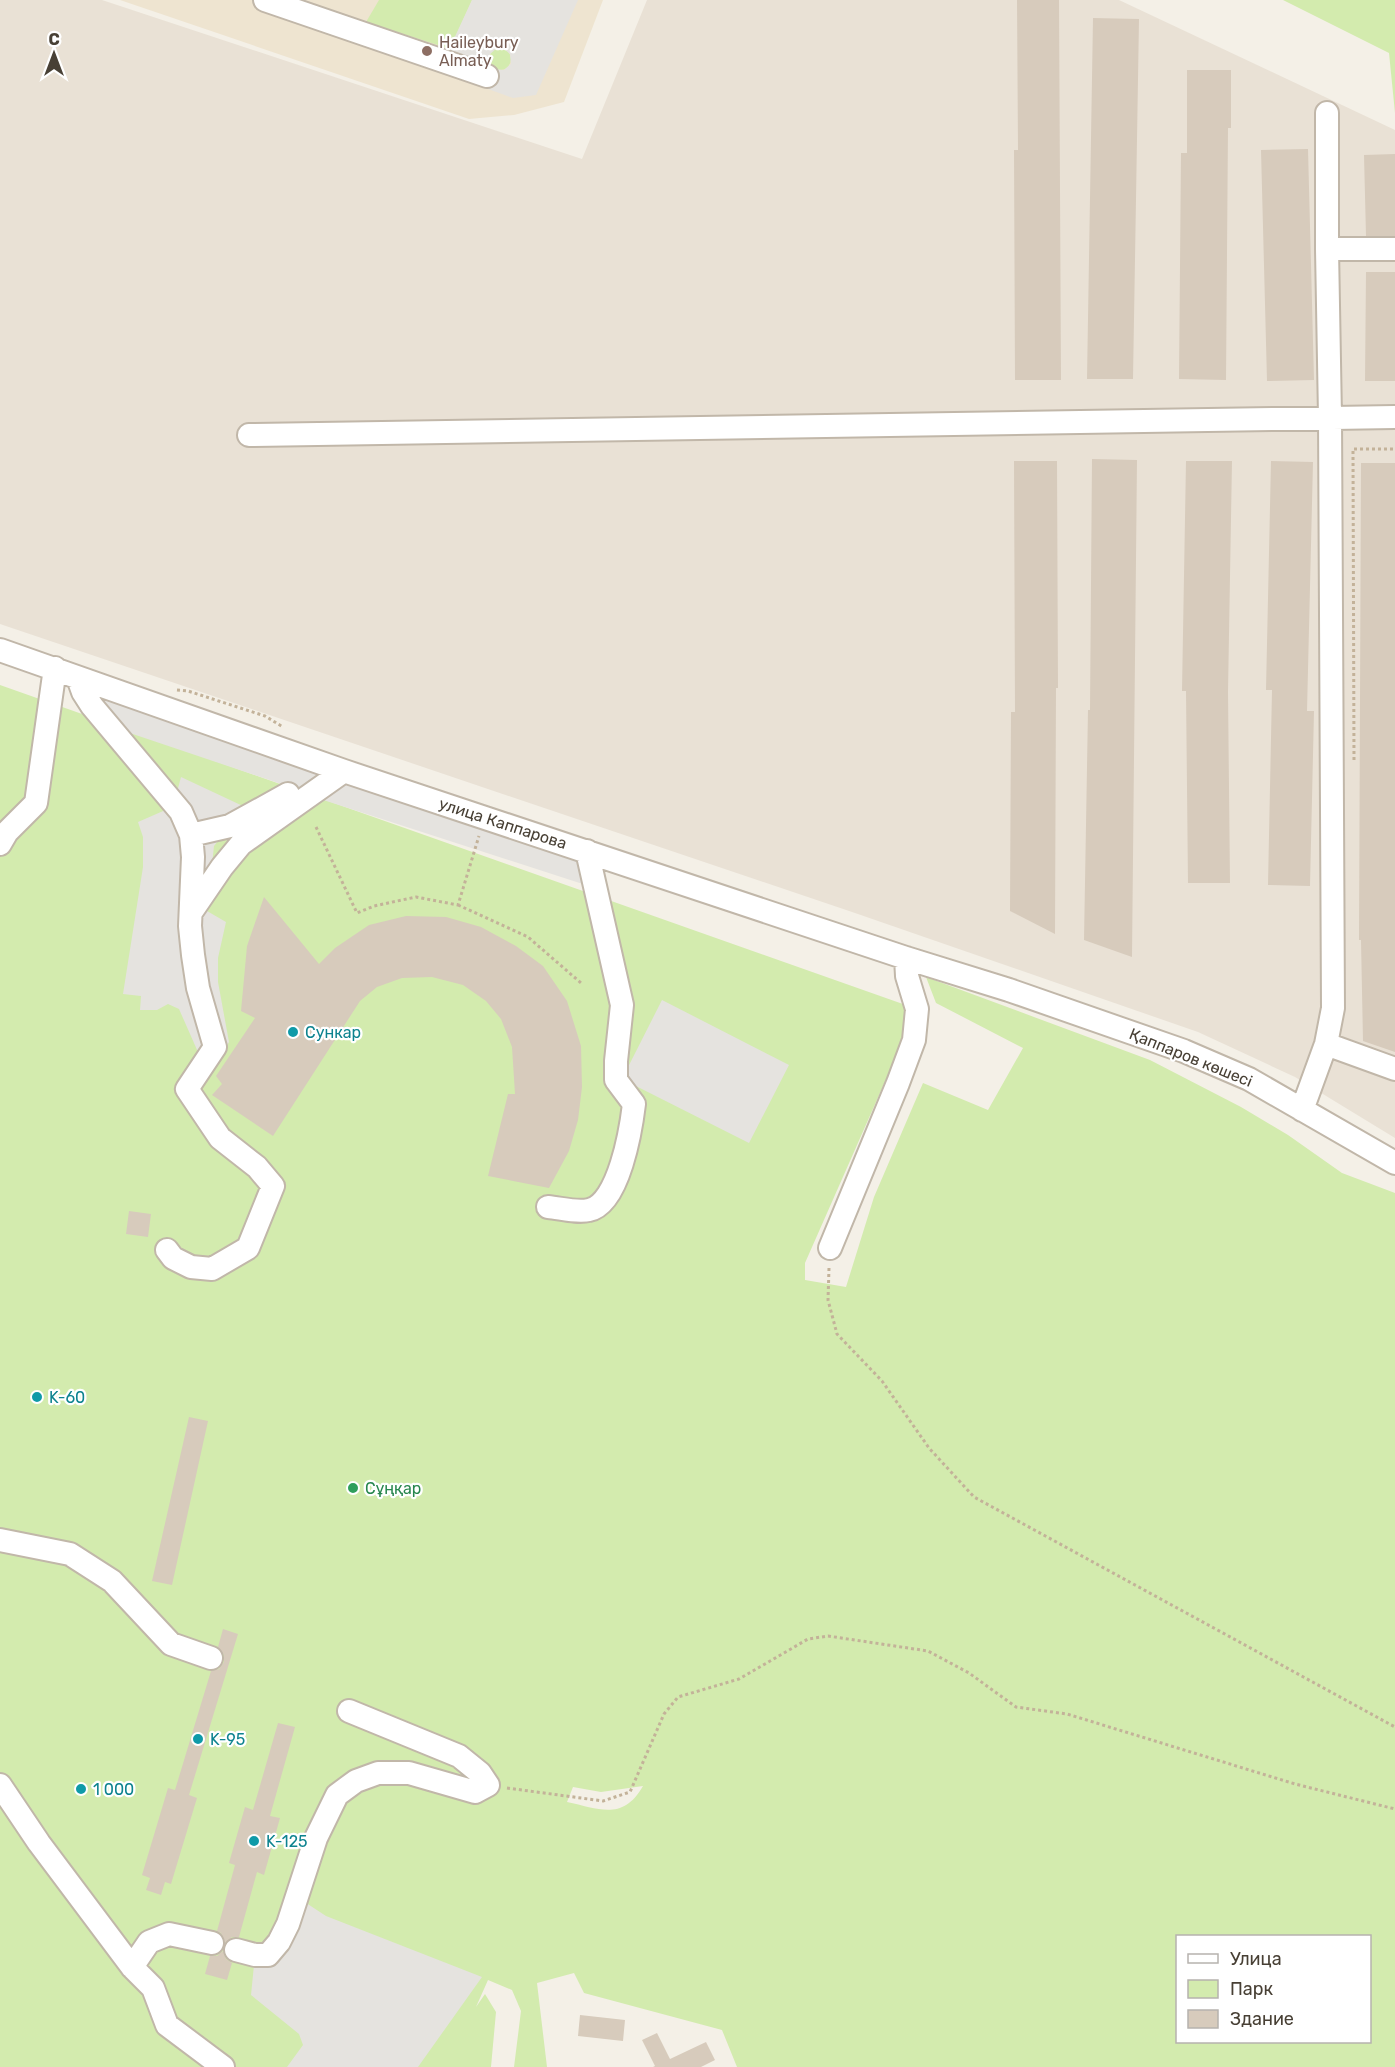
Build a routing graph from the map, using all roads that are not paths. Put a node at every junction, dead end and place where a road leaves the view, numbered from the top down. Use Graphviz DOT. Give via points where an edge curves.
graph roads {
  1 [pos="265,0"];
  2 [pos="487,76"];
  3 [pos="1327,113"];
  4 [pos="1327,249"];
  5 [pos="1395,249"];
  6 [pos="1330,417"];
  7 [pos="1395,417"];
  8 [pos="249,435"];
  9 [pos="0,650"];
  10 [pos="55,668"];
  11 [pos="78,678"];
  12 [pos="335,768"];
  13 [pos="191,835"];
  14 [pos="0,844"];
  15 [pos="587,851"];
  16 [pos="191,913"];
  17 [pos="906,958"];
  18 [pos="1009,990"];
  19 [pos="1326,1044"];
  20 [pos="1395,1069"];
  21 [pos="1302,1110"];
  22 [pos="1395,1163"];
  23 [pos="548,1207"];
  24 [pos="830,1248"];
  25 [pos="167,1250"];
  26 [pos="0,1540"];
  27 [pos="211,1658"];
  28 [pos="349,1711"];
  29 [pos="0,1785"];
  30 [pos="212,1943"];
  31 [pos="236,1950"];
  32 [pos="132,1967"];
  33 [pos="223,2067"];
  1 -- 2 [label="street"];
  3 -- 4 [label="street"];
  4 -- 5 [label="street"];
  4 -- 6 [label="street"];
  6 -- 7 [label="street"];
  6 -- 8 [label="street"];
  6 -- 19 [label="street" via="1333,1008"];
  9 -- 10 [label="street, улица Каппарова"];
  10 -- 11 [label="street, улица Каппарова"];
  10 -- 14 [label="street" via="36,803"];
  11 -- 12 [label="street, улица Каппарова"];
  11 -- 13 [label="street" via="92,706 181,812"];
  12 -- 13 [label="street" via="248,818"];
  12 -- 15 [label="street, улица Каппарова"];
  12 -- 16 [label="street" via="241,844"];
  13 -- 16 [label="street"];
  15 -- 17 [label="street, улица Каппарова"];
  15 -- 23 [label="street" via="622,1005 616,1080 634,1104 616,1180 598,1207 588,1211"];
  16 -- 25 [label="street" via="198,988 215,1047 187,1089 220,1138 257,1167 273,1186 248,1248 212,1269 191,1267 173,1258"];
  17 -- 18 [label="street, улица Каппарова"];
  17 -- 24 [label="street" via="917,1009 914,1040"];
  18 -- 21 [label="street, Қаппаров көшесі" via="1184,1051 1249,1079"];
  19 -- 20 [label="street"];
  19 -- 21 [label="street"];
  21 -- 22 [label="street, Қаппаров көшесі"];
  26 -- 27 [label="street" via="70,1554 112,1581 171,1644"];
  28 -- 31 [label="street" via="459,1756 488,1785 475,1792 409,1773 378,1773 356,1781 337,1795 316,1839 279,1942 268,1955"];
  29 -- 32 [label="street"];
  30 -- 32 [label="street" via="169,1934 149,1942"];
  32 -- 33 [label="street" via="153,1988 167,2025"];
}
